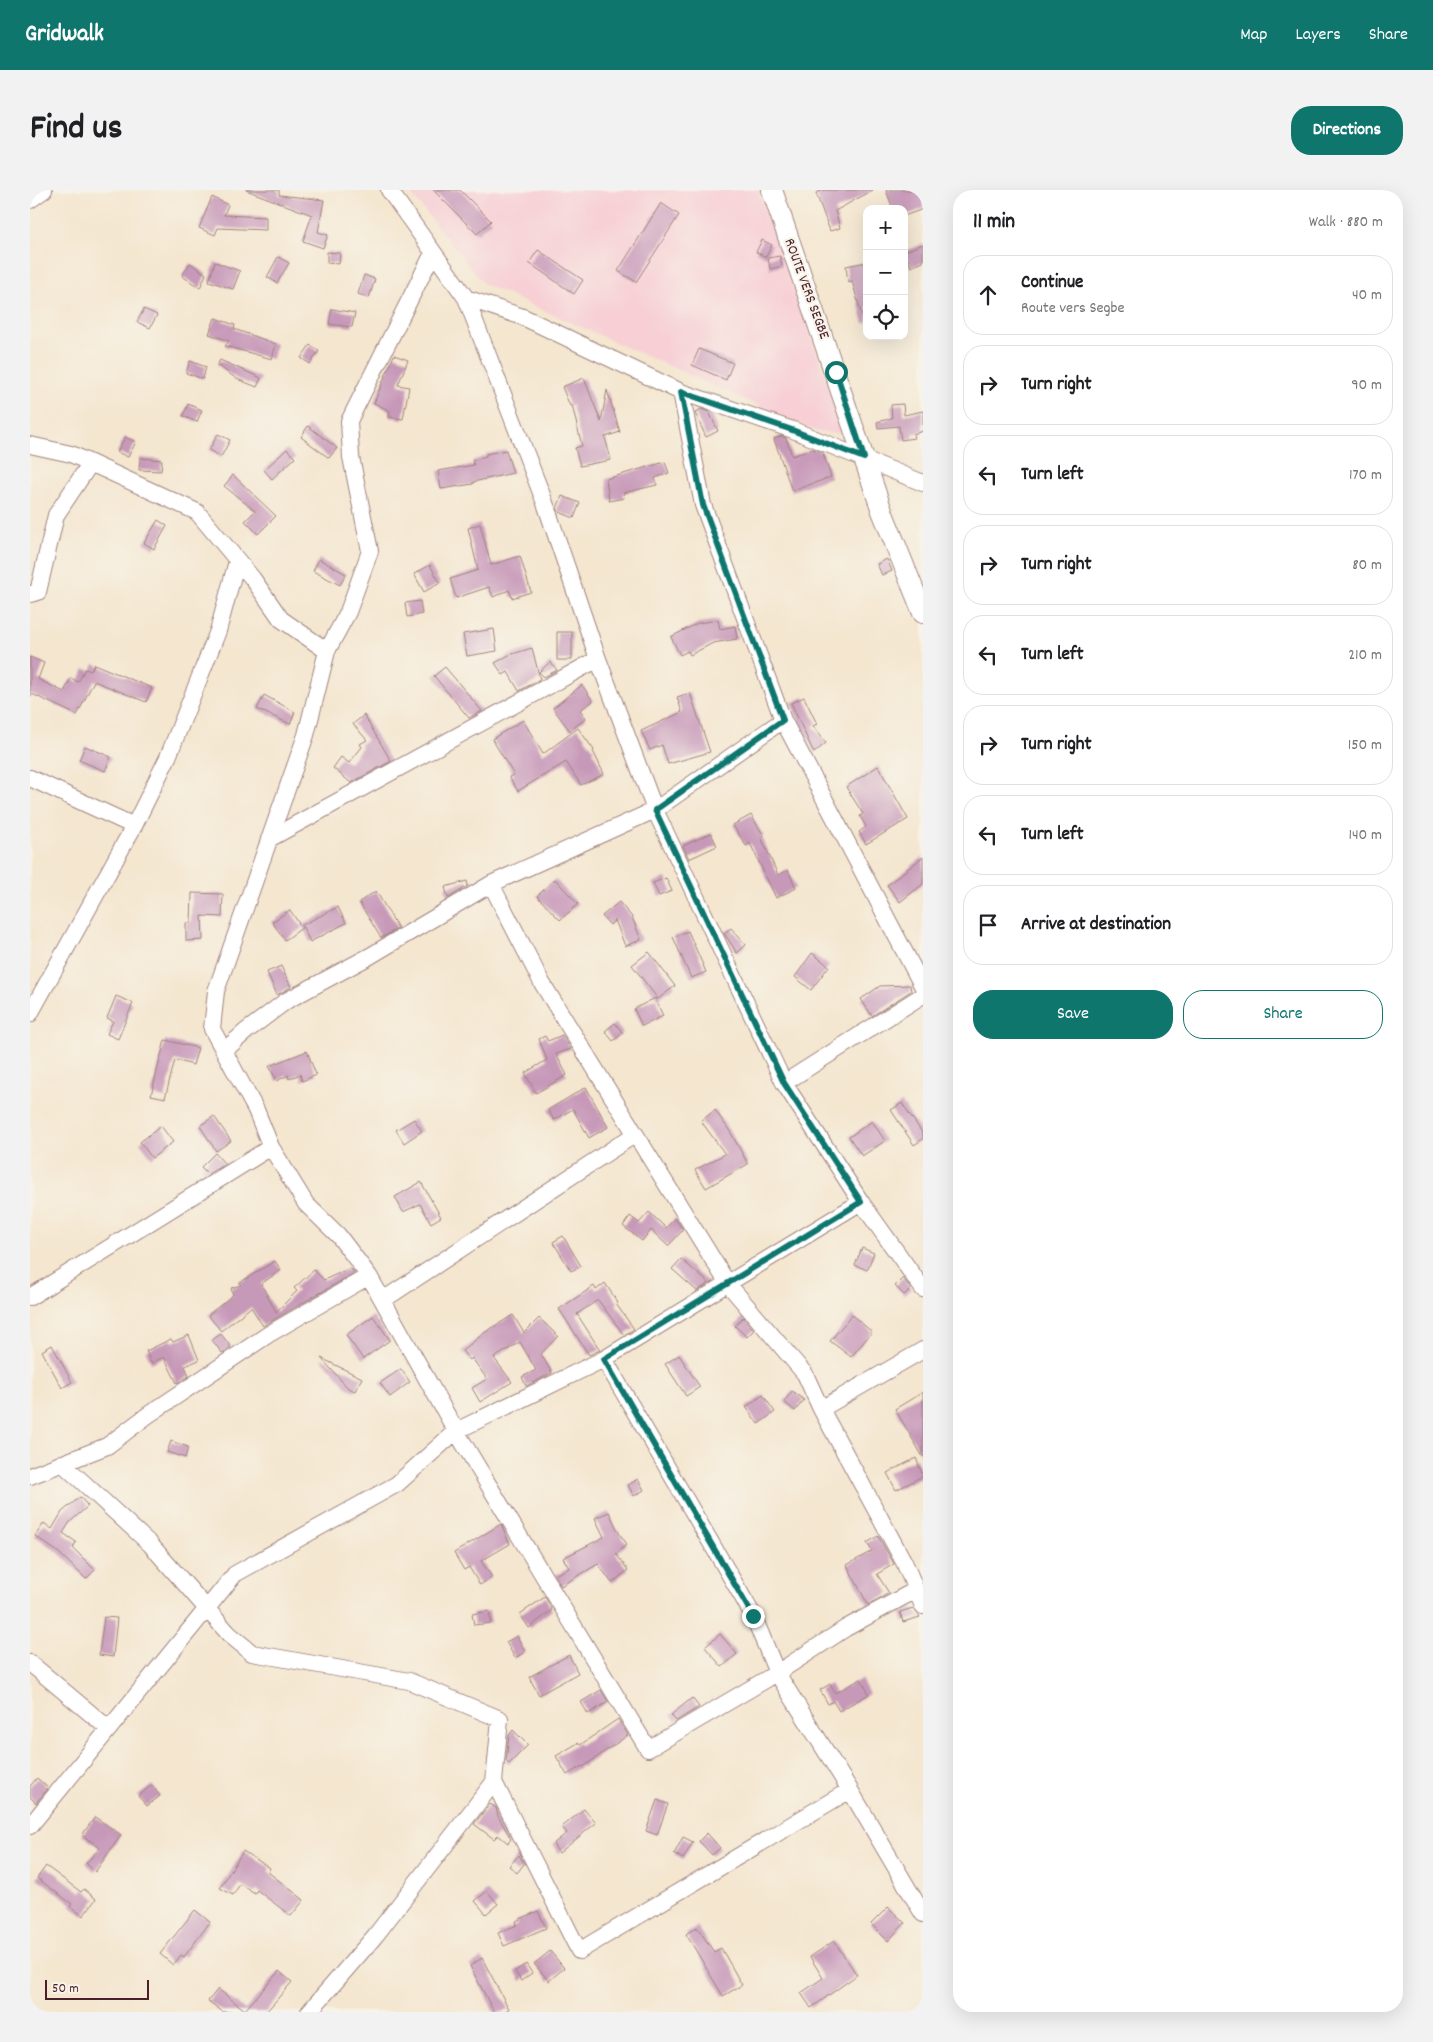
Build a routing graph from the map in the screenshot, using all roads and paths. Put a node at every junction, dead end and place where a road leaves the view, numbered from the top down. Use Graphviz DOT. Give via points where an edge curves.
graph roads {
  1 [pos="44,190"];
  2 [pos="389,190"];
  3 [pos="772,190"];
  4 [pos="30,200"];
  5 [pos="433,253"];
  6 [pos="466,298"];
  7 [pos="681,392"];
  8 [pos="30,445"];
  9 [pos="864,458"];
  10 [pos="90,464"];
  11 [pos="923,483"];
  12 [pos="237,561"];
  13 [pos="30,594"];
  14 [pos="923,613"];
  15 [pos="327,651"];
  16 [pos="598,659"];
  17 [pos="783,720"];
  18 [pos="30,778"];
  19 [pos="655,810"];
  20 [pos="134,826"];
  21 [pos="269,839"];
  22 [pos="491,884"];
  23 [pos="923,987"];
  24 [pos="923,995"];
  25 [pos="30,1014"];
  26 [pos="224,1051"];
  27 [pos="784,1083"];
  28 [pos="634,1135"];
  29 [pos="271,1147"];
  30 [pos="861,1202"];
  31 [pos="369,1276"];
  32 [pos="728,1284"];
  33 [pos="923,1289"];
  34 [pos="30,1297"];
  35 [pos="383,1300"];
  36 [pos="923,1350"];
  37 [pos="604,1359"];
  38 [pos="820,1409"];
  39 [pos="456,1431"];
  40 [pos="62,1463"];
  41 [pos="30,1476"];
  42 [pos="914,1590"];
  43 [pos="923,1606"];
  44 [pos="206,1607"];
  45 [pos="30,1663"];
  46 [pos="778,1673"];
  47 [pos="108,1729"];
  48 [pos="494,1782"];
  49 [pos="850,1790"];
  50 [pos="30,1826"];
  51 [pos="923,1914"];
  52 [pos="309,2012"];
  1 -- 4 [label="street"];
  2 -- 5 [label="street"];
  3 -- 9 [label="main road, ROUTE VERS SEGBE"];
  5 -- 6 [label="street"];
  5 -- 15 [label="street" via="350,421 352,457 370,551 348,612"];
  6 -- 7 [label="street" via="523,317"];
  6 -- 16 [label="street" via="545,503"];
  7 -- 9 [label="street"];
  7 -- 17 [label="street" via="703,505"];
  8 -- 10 [label="street" via="71,454"];
  9 -- 11 [label="street"];
  9 -- 14 [label="main road, ROUTE VERS SEGBE"];
  10 -- 12 [label="street" via="197,512"];
  10 -- 13 [label="street" via="56,515 38,592"];
  12 -- 15 [label="street" via="254,579 281,620"];
  12 -- 20 [label="street" via="218,631 168,757"];
  15 -- 21 [label="street" via="306,735"];
  16 -- 19 [label="street"];
  16 -- 21 [label="street"];
  17 -- 19 [label="street"];
  17 -- 23 [label="street"];
  18 -- 20 [label="street"];
  19 -- 22 [label="street"];
  19 -- 27 [label="street"];
  20 -- 25 [label="street"];
  21 -- 26 [label="street" via="216,991 212,1029"];
  22 -- 26 [label="street" via="370,956 286,1001"];
  22 -- 28 [label="street" via="542,983"];
  24 -- 27 [label="street"];
  26 -- 29 [label="street" via="256,1110"];
  27 -- 30 [label="street"];
  28 -- 32 [label="street"];
  28 -- 35 [label="street"];
  29 -- 31 [label="street" via="306,1204 338,1234"];
  29 -- 34 [label="street"];
  30 -- 32 [label="street"];
  30 -- 33 [label="street"];
  31 -- 35 [label="street"];
  31 -- 40 [label="street" via="269,1334 107,1446"];
  32 -- 37 [label="street"];
  32 -- 38 [label="street" via="805,1374"];
  35 -- 39 [label="street"];
  36 -- 38 [label="street"];
  37 -- 39 [label="street"];
  37 -- 46 [label="street" via="753,1616"];
  38 -- 42 [label="street" via="904,1562"];
  39 -- 44 [label="street" via="397,1484 235,1574"];
  39 -- 46 [label="street" via="648,1749"];
  40 -- 41 [label="street"];
  40 -- 44 [label="street" via="150,1544"];
  42 -- 43 [label="street"];
  42 -- 46 [label="street" via="846,1628"];
  44 -- 47 [label="street"];
  44 -- 48 [label="street" via="229,1634 252,1653 410,1681 500,1719"];
  45 -- 47 [label="street"];
  46 -- 49 [label="street"];
  47 -- 50 [label="street"];
  48 -- 49 [label="street" via="579,1951"];
  48 -- 52 [label="street" via="374,1936"];
  49 -- 51 [label="street"];
}
